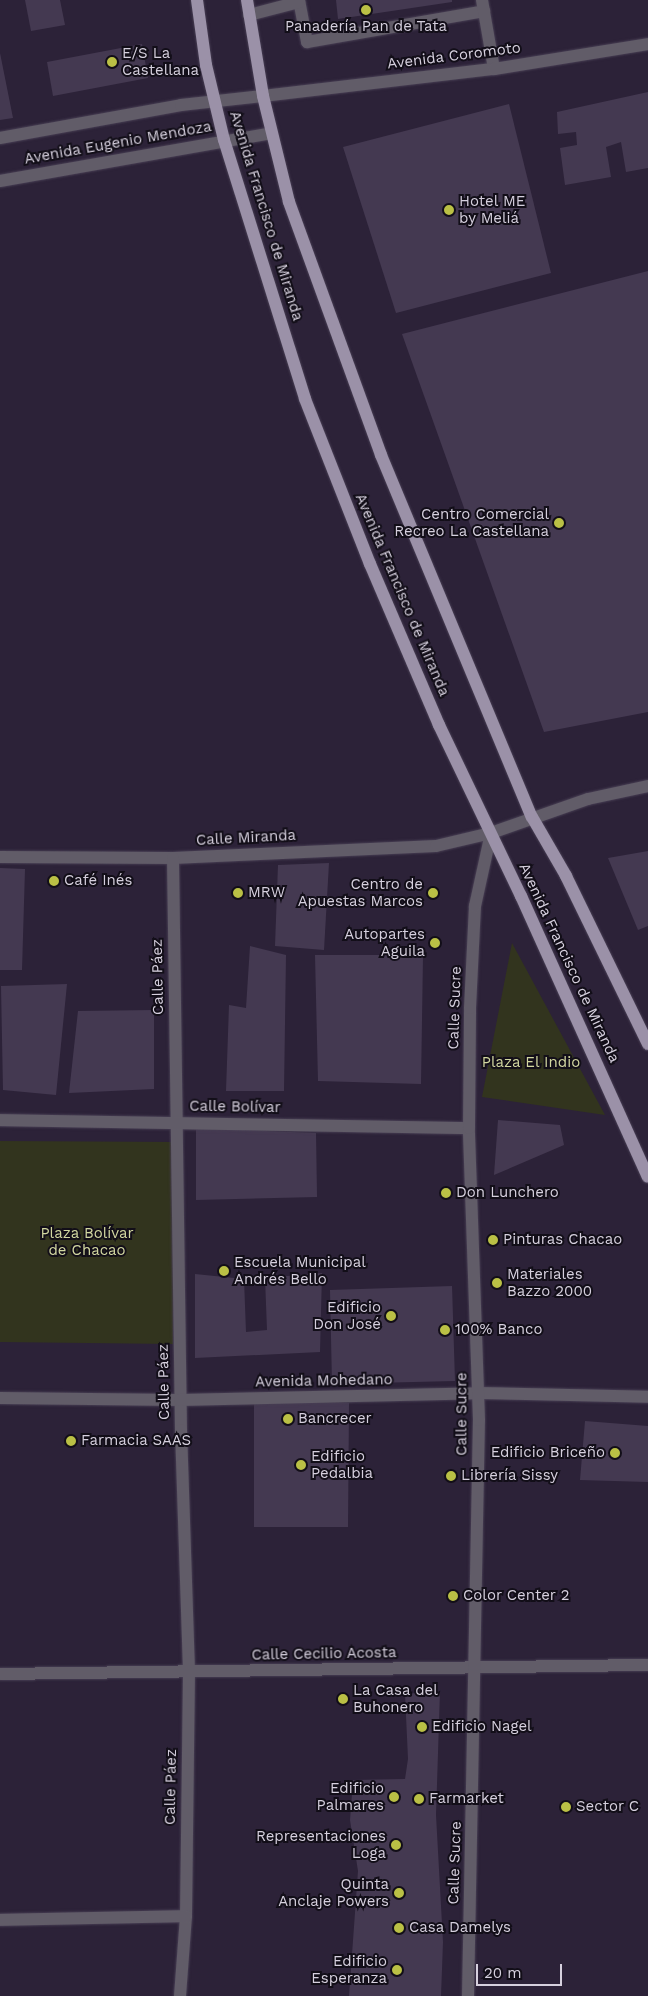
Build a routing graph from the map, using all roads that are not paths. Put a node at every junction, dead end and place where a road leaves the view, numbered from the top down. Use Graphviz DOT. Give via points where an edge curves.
graph roads {
  1 [pos="197,0"];
  2 [pos="247,0"];
  3 [pos="299,1"];
  4 [pos="483,6"];
  5 [pos="249,15"];
  6 [pos="648,44"];
  7 [pos="494,69"];
  8 [pos="263,96"];
  9 [pos="216,103"];
  10 [pos="272,133"];
  11 [pos="0,138"];
  12 [pos="224,140"];
  13 [pos="0,181"];
  14 [pos="648,786"];
  15 [pos="532,817"];
  16 [pos="491,833"];
  17 [pos="0,857"];
  18 [pos="173,858"];
  19 [pos="648,1044"];
  20 [pos="0,1120"];
  21 [pos="176,1122"];
  22 [pos="469,1128"];
  23 [pos="648,1177"];
  24 [pos="478,1394"];
  25 [pos="648,1397"];
  26 [pos="0,1398"];
  27 [pos="180,1400"];
  28 [pos="648,1665"];
  29 [pos="476,1669"];
  30 [pos="189,1672"];
  31 [pos="0,1674"];
  32 [pos="186,1916"];
  33 [pos="0,1920"];
  34 [pos="180,1996"];
  35 [pos="468,1996"];
  1 -- 9 [label="main road, Avenida Francisco de Miranda"];
  2 -- 5 [label="main road, Avenida Francisco de Miranda"];
  3 -- 4 [label="street" via="307,42"];
  3 -- 5 [label="street"];
  4 -- 7 [label="street"];
  5 -- 8 [label="main road, Avenida Francisco de Miranda"];
  6 -- 7 [label="street, Avenida Coromoto"];
  7 -- 8 [label="street, Avenida Coromoto"];
  8 -- 9 [label="street, Avenida Eugenio Mendoza"];
  8 -- 10 [label="main road, Avenida Francisco de Miranda"];
  9 -- 11 [label="street, Avenida Eugenio Mendoza" via="181,105"];
  9 -- 12 [label="main road, Avenida Francisco de Miranda"];
  10 -- 12 [label="street, Avenida Eugenio Mendoza"];
  10 -- 15 [label="main road, Avenida Francisco de Miranda" via="289,202 381,455"];
  12 -- 13 [label="street, Avenida Eugenio Mendoza"];
  12 -- 16 [label="main road, Avenida Francisco de Miranda" via="309,408 370,564 439,725"];
  14 -- 15 [label="street, Calle Miranda" via="588,799"];
  15 -- 16 [label="street, Calle Miranda"];
  15 -- 19 [label="main road, Avenida Francisco de Miranda" via="566,876"];
  16 -- 18 [label="street, Calle Miranda" via="436,846"];
  16 -- 22 [label="street, Calle Sucre" via="475,906"];
  16 -- 23 [label="main road, Avenida Francisco de Miranda"];
  17 -- 18 [label="street, Calle Miranda"];
  18 -- 21 [label="street, Calle Páez"];
  20 -- 21 [label="street, Calle Bolívar"];
  21 -- 22 [label="street, Calle Bolívar"];
  21 -- 27 [label="street, Calle Páez"];
  22 -- 24 [label="street, Calle Sucre"];
  24 -- 25 [label="street, Avenida Mohedano"];
  24 -- 27 [label="street, Avenida Mohedano"];
  24 -- 29 [label="street, Calle Sucre"];
  26 -- 27 [label="street, Avenida Mohedano"];
  27 -- 30 [label="street, Calle Páez"];
  28 -- 29 [label="street, Calle Cecilio Acosta"];
  29 -- 30 [label="street, Calle Cecilio Acosta"];
  29 -- 35 [label="street, Calle Sucre"];
  30 -- 31 [label="street, Calle Cecilio Acosta"];
  30 -- 32 [label="street, Calle Páez"];
  32 -- 33 [label="street"];
  32 -- 34 [label="street, Calle Páez"];
}
